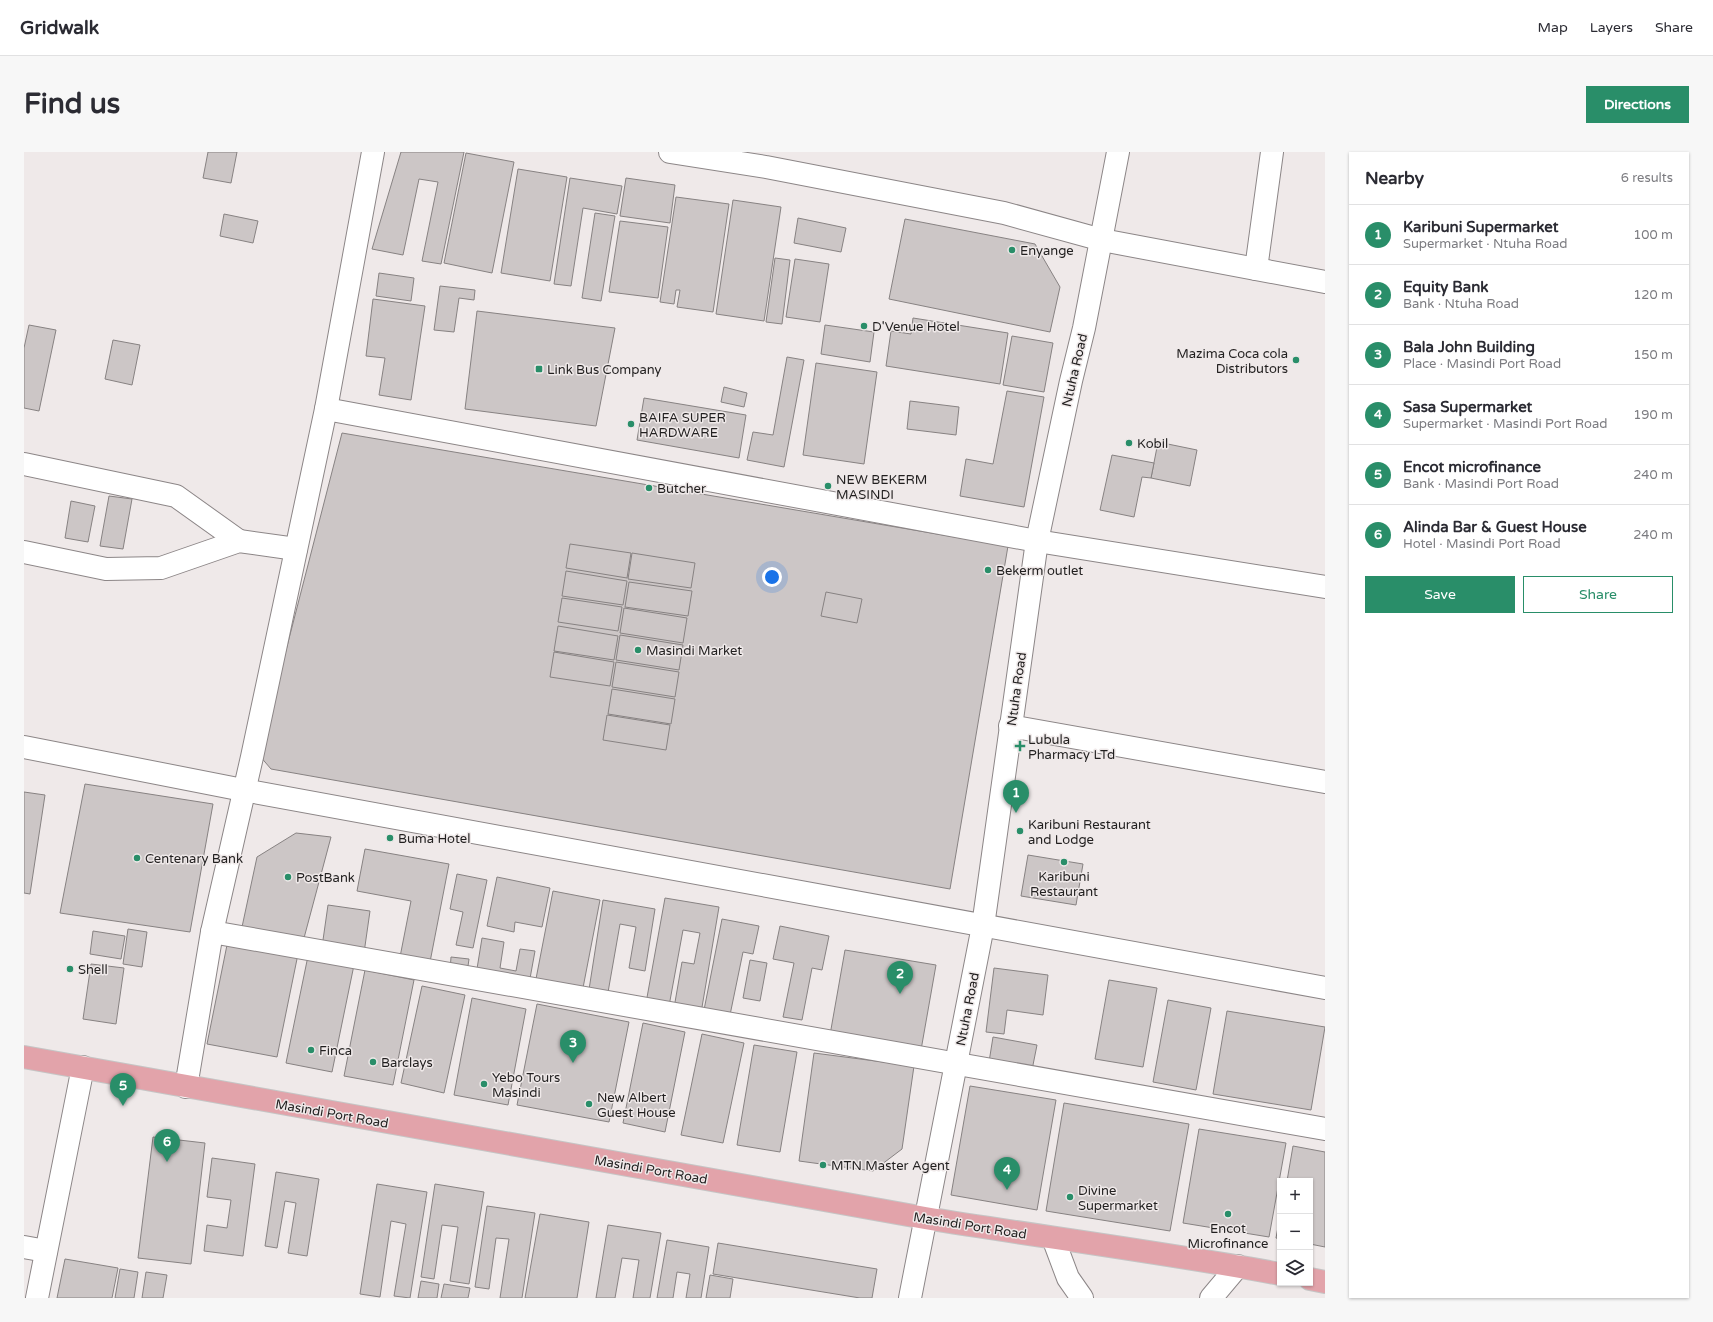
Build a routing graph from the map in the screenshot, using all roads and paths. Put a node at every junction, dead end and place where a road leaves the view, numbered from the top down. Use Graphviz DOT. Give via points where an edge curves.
graph roads {
  1 [pos="373,152"];
  2 [pos="670,152"];
  3 [pos="1118,152"];
  4 [pos="1272,152"];
  5 [pos="767,159"];
  6 [pos="1102,240"];
  7 [pos="1256,269"];
  8 [pos="1325,282"];
  9 [pos="326,409"];
  10 [pos="24,464"];
  11 [pos="239,541"];
  12 [pos="1037,541"];
  13 [pos="296,550"];
  14 [pos="24,552"];
  15 [pos="1325,586"];
  16 [pos="1010,726"];
  17 [pos="24,747"];
  18 [pos="1325,782"];
  19 [pos="243,790"];
  20 [pos="983,926"];
  21 [pos="212,932"];
  22 [pos="1325,988"];
  23 [pos="24,1057"];
  24 [pos="956,1063"];
  25 [pos="83,1067"];
  26 [pos="186,1087"];
  27 [pos="1325,1129"];
  28 [pos="925,1218"];
  29 [pos="1053,1238"];
  30 [pos="24,1247"];
  31 [pos="46,1252"];
  32 [pos="1238,1266"];
  33 [pos="1277,1273"];
  34 [pos="1313,1280"];
  35 [pos="1325,1282"];
  36 [pos="37,1298"];
  37 [pos="910,1298"];
  38 [pos="1082,1298"];
  39 [pos="1211,1298"];
  1 -- 9 [label="street"];
  2 -- 5 [label="street"];
  3 -- 6 [label="street, Ntuha Road"];
  4 -- 7 [label="street"];
  5 -- 6 [label="street" via="1004,213"];
  6 -- 7 [label="street"];
  6 -- 12 [label="street, Ntuha Road"];
  7 -- 8 [label="street"];
  9 -- 12 [label="street"];
  9 -- 13 [label="street"];
  10 -- 11 [label="street" via="176,496"];
  11 -- 13 [label="street"];
  11 -- 14 [label="street" via="161,568 106,569"];
  12 -- 15 [label="street"];
  12 -- 16 [label="street, Ntuha Road"];
  13 -- 19 [label="street"];
  16 -- 18 [label="street"];
  16 -- 20 [label="street, Ntuha Road"];
  17 -- 19 [label="street"];
  19 -- 20 [label="street"];
  19 -- 21 [label="street"];
  20 -- 22 [label="street"];
  20 -- 24 [label="street, Ntuha Road"];
  21 -- 24 [label="street"];
  21 -- 26 [label="street"];
  23 -- 25 [label="main road, Masindi Port Road"];
  24 -- 27 [label="street"];
  24 -- 28 [label="street, Ntuha Road"];
  25 -- 26 [label="main road, Masindi Port Road"];
  25 -- 31 [label="street"];
  26 -- 28 [label="main road, Masindi Port Road"];
  28 -- 29 [label="main road, Masindi Port Road"];
  28 -- 37 [label="street, Ntuha Road"];
  29 -- 32 [label="main road, Masindi Port Road"];
  29 -- 38 [label="street" via="1068,1278"];
  30 -- 31 [label="street"];
  31 -- 36 [label="street"];
  32 -- 33 [label="main road, Masindi Port Road"];
  32 -- 39 [label="street"];
  34 -- 35 [label="main road"];
}
